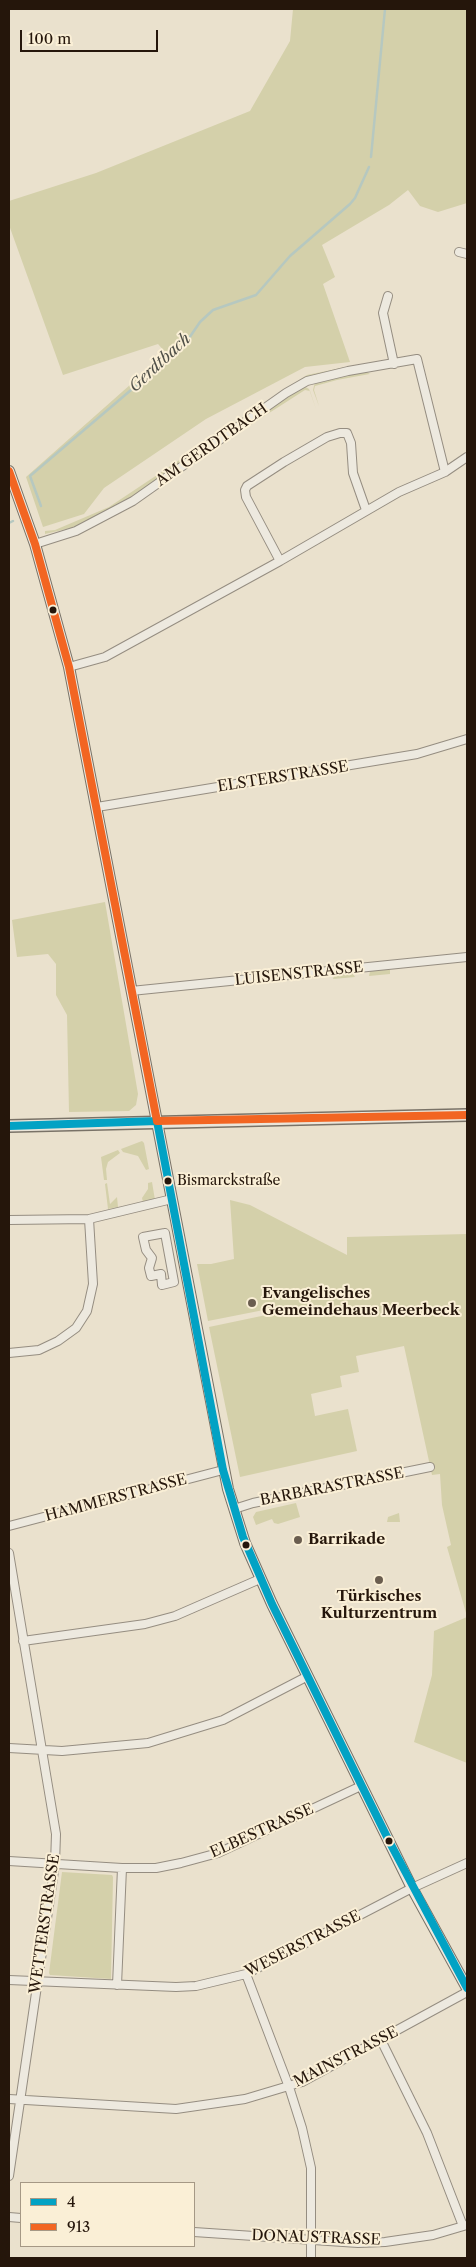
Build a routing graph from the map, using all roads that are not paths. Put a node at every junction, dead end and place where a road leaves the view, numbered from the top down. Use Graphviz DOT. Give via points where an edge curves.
graph roads {
  1 [pos="459,252"];
  2 [pos="467,254"];
  3 [pos="388,296"];
  4 [pos="394,364"];
  5 [pos="467,457"];
  6 [pos="9,471"];
  7 [pos="445,472"];
  8 [pos="366,510"];
  9 [pos="35,544"];
  10 [pos="280,561"];
  11 [pos="69,667"];
  12 [pos="467,739"];
  13 [pos="97,807"];
  14 [pos="467,957"];
  15 [pos="131,991"];
  16 [pos="467,1115"];
  17 [pos="157,1121"];
  18 [pos="9,1126"];
  19 [pos="172,1199"];
  20 [pos="88,1219"];
  21 [pos="9,1220"];
  22 [pos="174,1282"];
  23 [pos="9,1353"];
  24 [pos="430,1467"];
  25 [pos="223,1470"];
  26 [pos="234,1509"];
  27 [pos="9,1526"];
  28 [pos="9,1553"];
  29 [pos="260,1580"];
  30 [pos="11,1588"];
  31 [pos="23,1641"];
  32 [pos="308,1676"];
  33 [pos="9,1748"];
  34 [pos="42,1750"];
  35 [pos="362,1786"];
  36 [pos="9,1861"];
  37 [pos="467,1862"];
  38 [pos="55,1864"];
  39 [pos="122,1868"];
  40 [pos="412,1888"];
  41 [pos="246,1974"];
  42 [pos="9,1980"];
  43 [pos="38,1982"];
  44 [pos="117,1985"];
  45 [pos="467,1988"];
  46 [pos="467,1992"];
  47 [pos="381,2040"];
  48 [pos="289,2087"];
  49 [pos="9,2099"];
  50 [pos="20,2100"];
  51 [pos="9,2176"];
  52 [pos="465,2225"];
  53 [pos="195,2232"];
  54 [pos="311,2241"];
  55 [pos="312,2258"];
  1 -- 2 [label="street"];
  3 -- 4 [label="street" via="383,313"];
  4 -- 7 [label="street, AM GERDTBACH" via="417,359"];
  4 -- 9 [label="street, AM GERDTBACH" via="307,381 286,392 133,501 76,531"];
  5 -- 7 [label="street"];
  6 -- 9 [label="main road"];
  7 -- 8 [label="street"];
  8 -- 10 [label="street"];
  8 -- 10 [label="street" via="353,473 348,433 340,432 284,462 245,490 246,498"];
  9 -- 11 [label="main road"];
  10 -- 11 [label="street" via="105,657"];
  11 -- 13 [label="main road"];
  12 -- 13 [label="street, ELSTERSTRASSE" via="417,754"];
  13 -- 15 [label="main road"];
  14 -- 15 [label="street, LUISENSTRASSE"];
  15 -- 17 [label="main road"];
  16 -- 17 [label="main road"];
  17 -- 18 [label="main road"];
  17 -- 19 [label="main road"];
  19 -- 20 [label="street"];
  19 -- 25 [label="main road"];
  20 -- 21 [label="street"];
  20 -- 23 [label="street" via="94,1284 87,1311 76,1328 58,1341 38,1350"];
  22 -- 22 [label="street" via="162,1284 161,1274 151,1276 152,1258 143,1237 164,1233"];
  24 -- 26 [label="street, BARBARASTRASSE"];
  25 -- 26 [label="main road"];
  25 -- 27 [label="street, HAMMERSTRASSE"];
  26 -- 29 [label="main road"];
  28 -- 30 [label="street, WETTERSTRASSE"];
  29 -- 31 [label="street" via="175,1616 145,1624"];
  29 -- 32 [label="main road"];
  30 -- 31 [label="street, WETTERSTRASSE"];
  31 -- 34 [label="street, WETTERSTRASSE"];
  32 -- 34 [label="street" via="223,1720 148,1743"];
  32 -- 35 [label="main road"];
  33 -- 34 [label="street"];
  34 -- 38 [label="street, WETTERSTRASSE" via="56,1834"];
  35 -- 39 [label="street, ELBESTRASSE" via="218,1853 156,1868"];
  35 -- 40 [label="main road"];
  36 -- 38 [label="street, ELBESTRASSE"];
  37 -- 40 [label="street, WESERSTRASSE"];
  38 -- 39 [label="street, ELBESTRASSE"];
  38 -- 43 [label="street, WETTERSTRASSE"];
  39 -- 44 [label="street"];
  40 -- 41 [label="street, WESERSTRASSE"];
  40 -- 45 [label="main road"];
  41 -- 44 [label="street, WESERSTRASSE" via="196,1986"];
  41 -- 48 [label="street"];
  42 -- 43 [label="street, WESERSTRASSE"];
  43 -- 44 [label="street, WESERSTRASSE"];
  43 -- 50 [label="street, WETTERSTRASSE"];
  46 -- 47 [label="street, MAINSTRASSE"];
  47 -- 48 [label="street, MAINSTRASSE"];
  47 -- 52 [label="street" via="428,2133"];
  48 -- 50 [label="street, MAINSTRASSE" via="245,2099 176,2109"];
  48 -- 54 [label="street" via="312,2168"];
  49 -- 50 [label="street, MAINSTRASSE"];
  50 -- 51 [label="street, WETTERSTRASSE"];
  52 -- 54 [label="street, DONAUSTRASSE" via="433,2235 385,2242"];
  53 -- 54 [label="street, DONAUSTRASSE"];
  54 -- 55 [label="street"];
}
